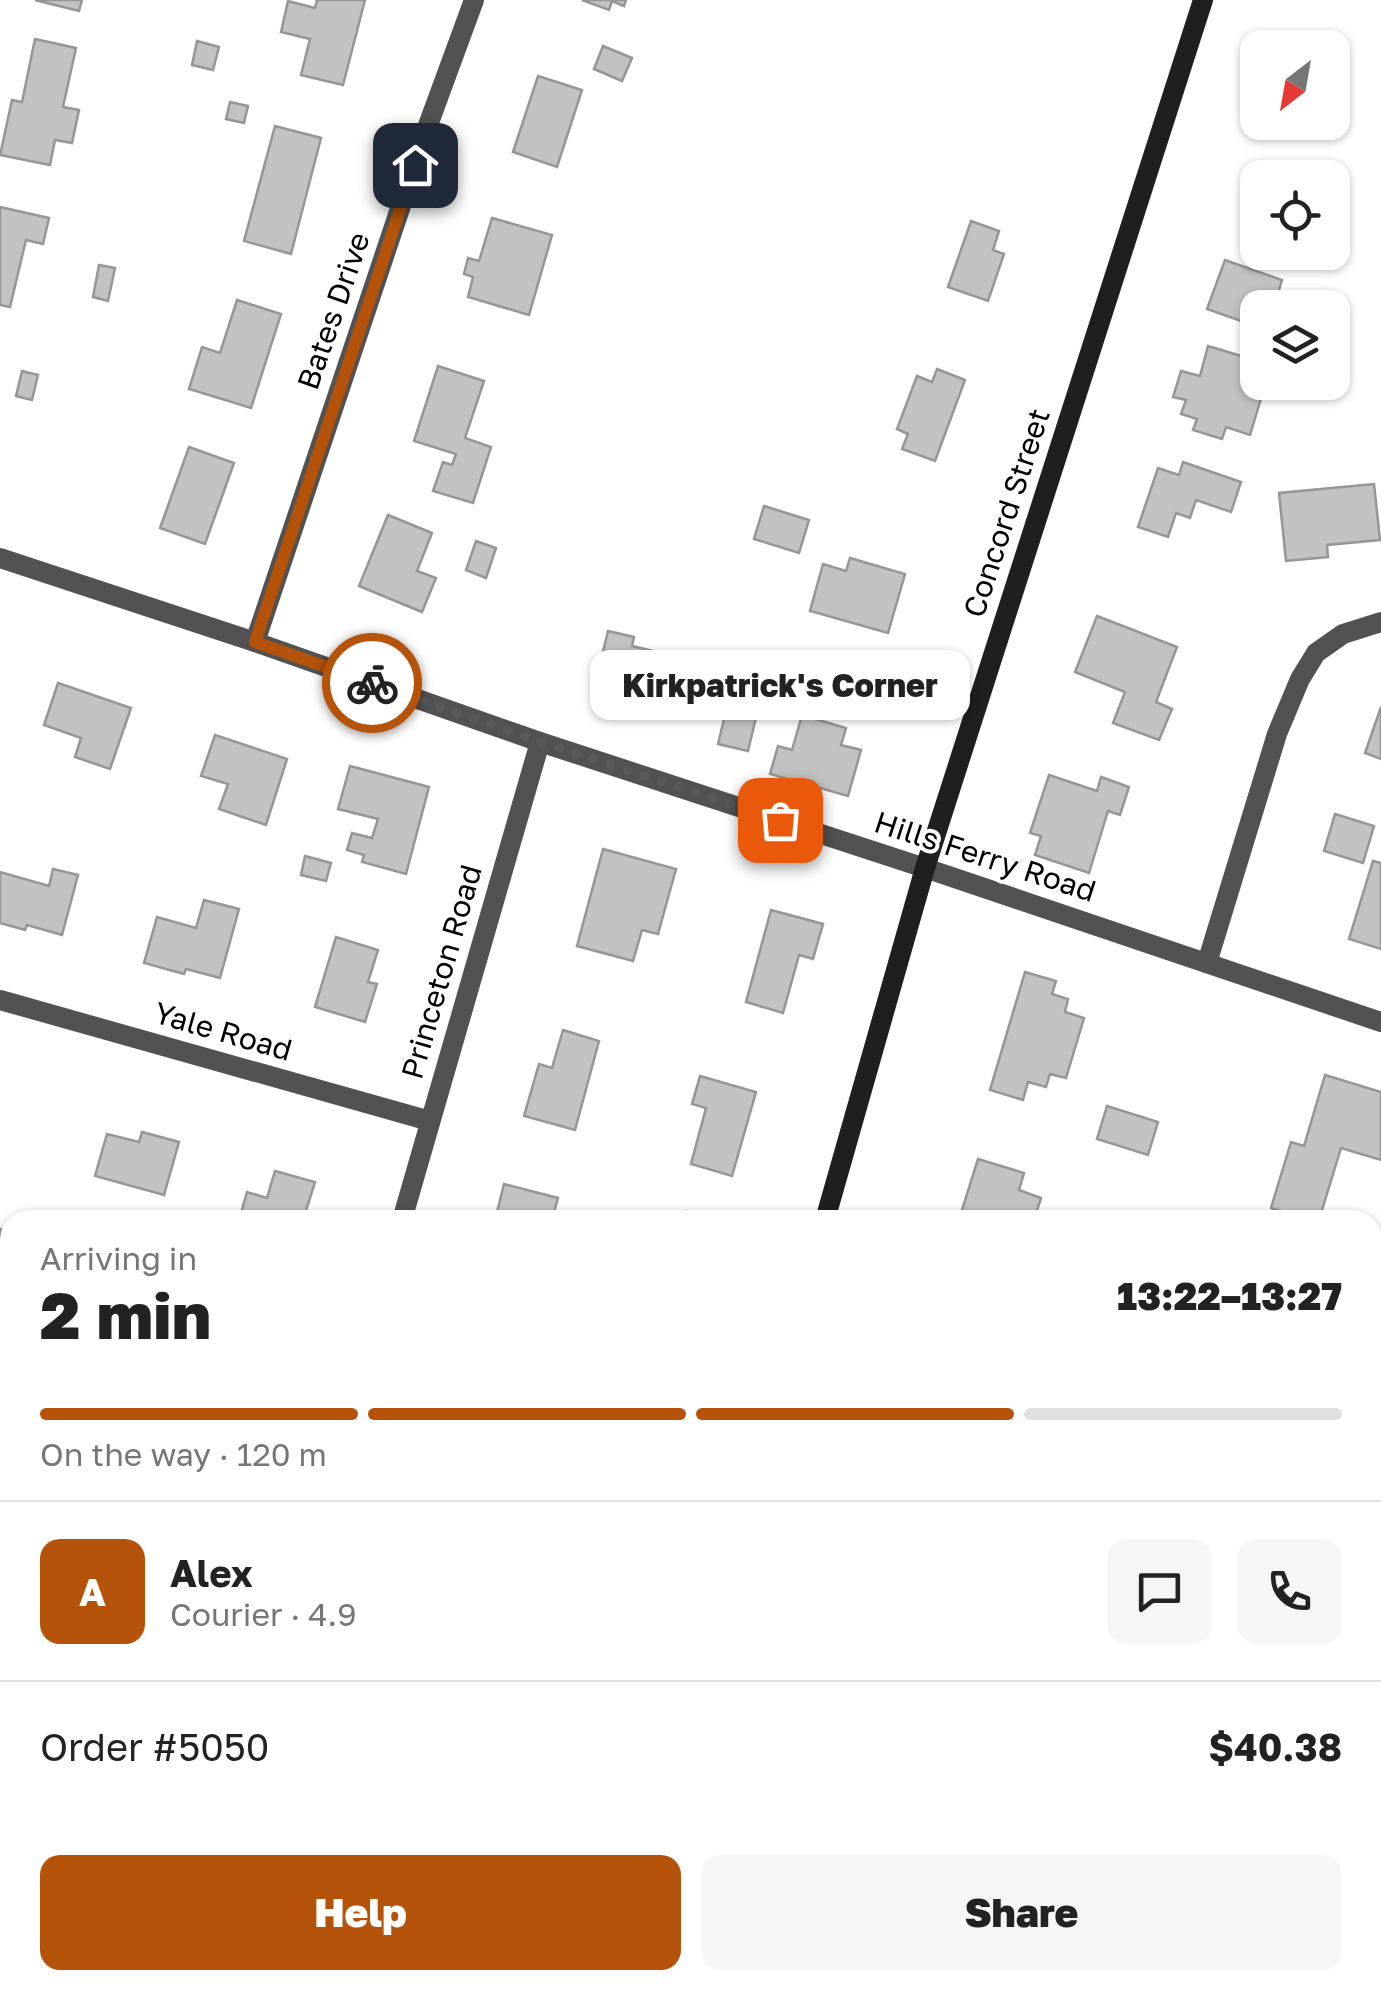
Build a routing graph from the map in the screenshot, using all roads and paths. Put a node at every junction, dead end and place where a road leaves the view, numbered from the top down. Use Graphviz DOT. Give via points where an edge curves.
graph roads {
  1 [pos="474,0"];
  2 [pos="1203,0"];
  3 [pos="0,558"];
  4 [pos="1381,622"];
  5 [pos="255,642"];
  6 [pos="540,742"];
  7 [pos="926,868"];
  8 [pos="1208,963"];
  9 [pos="0,1000"];
  10 [pos="1381,1022"];
  11 [pos="430,1120"];
  12 [pos="405,1210"];
  13 [pos="828,1210"];
  1 -- 5 [label="street, Bates Drive"];
  2 -- 7 [label="main road, Concord Street"];
  3 -- 5 [label="street, Hills Ferry Road"];
  4 -- 8 [label="street" via="1343,634 1316,653 1300,679"];
  5 -- 6 [label="street, Hills Ferry Road"];
  6 -- 7 [label="street, Hills Ferry Road"];
  6 -- 11 [label="street, Princeton Road"];
  7 -- 8 [label="street, Hills Ferry Road"];
  7 -- 13 [label="main road, Concord Street"];
  8 -- 10 [label="street, Hills Ferry Road"];
  9 -- 11 [label="street, Yale Road"];
  11 -- 12 [label="street, Princeton Road"];
}
